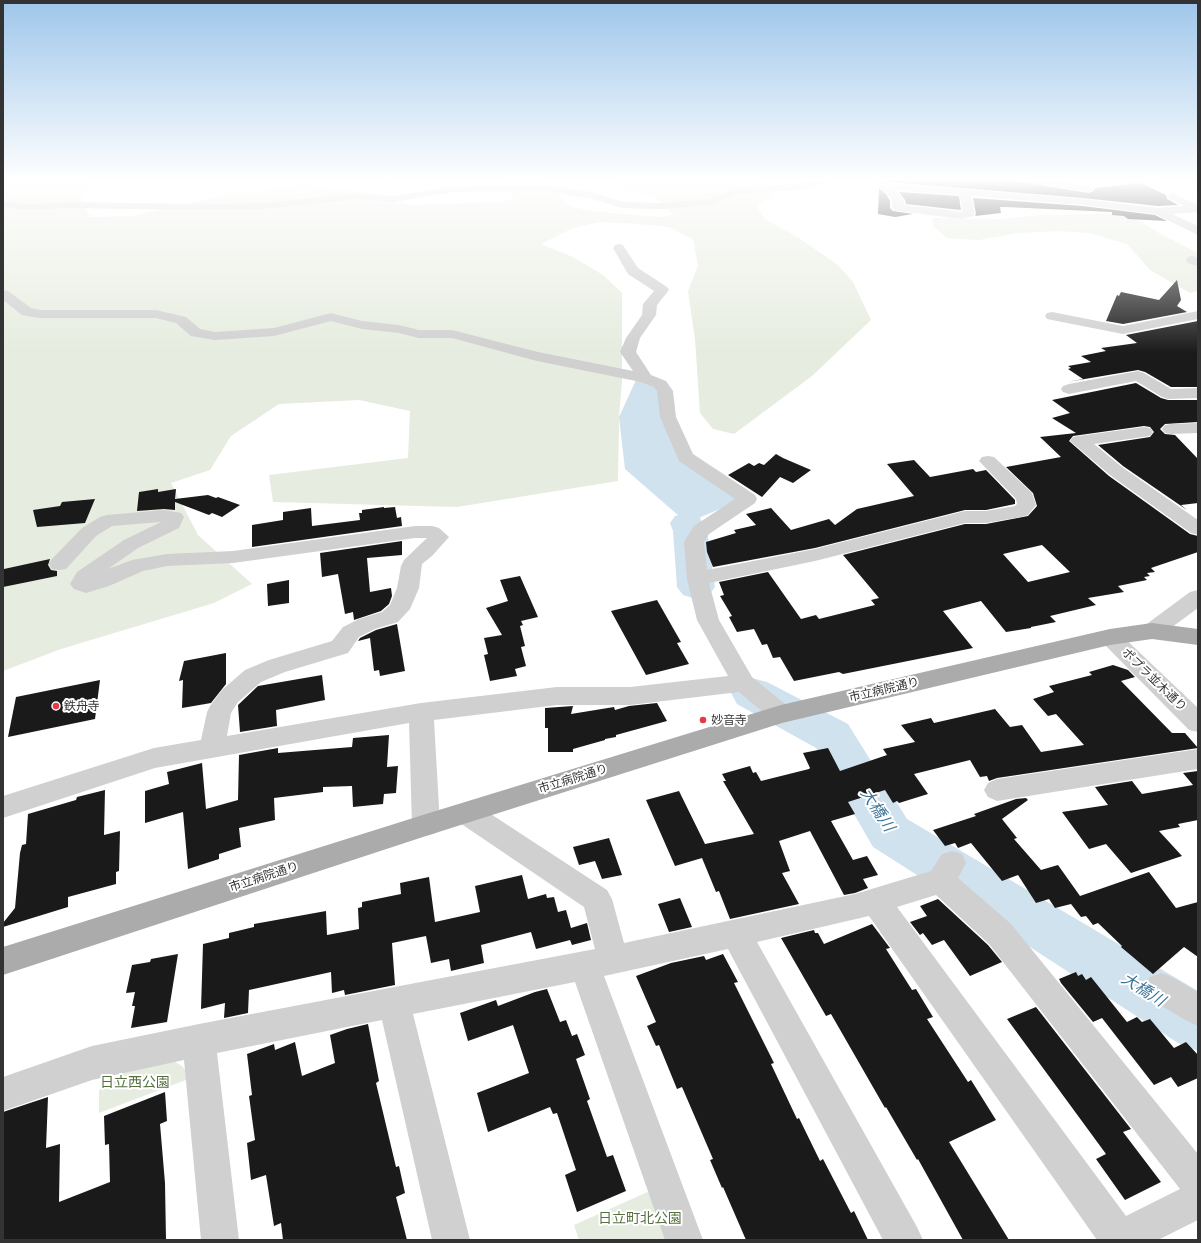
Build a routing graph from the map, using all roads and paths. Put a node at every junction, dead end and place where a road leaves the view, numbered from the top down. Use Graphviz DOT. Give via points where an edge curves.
graph roads {
  1 [pos="619,248"];
  2 [pos="3,294"];
  3 [pos="1198,315"];
  4 [pos="1052,316"];
  5 [pos="645,378"];
  6 [pos="1069,389"];
  7 [pos="1198,393"];
  8 [pos="1171,428"];
  9 [pos="1198,428"];
  10 [pos="1144,432"];
  11 [pos="988,462"];
  12 [pos="1198,529"];
  13 [pos="59,564"];
  14 [pos="697,579"];
  15 [pos="1198,597"];
  16 [pos="1152,631"];
  17 [pos="1110,637"];
  18 [pos="1198,637"];
  19 [pos="744,683"];
  20 [pos="421,712"];
  21 [pos="781,714"];
  22 [pos="1198,723"];
  23 [pos="212,748"];
  24 [pos="1198,759"];
  25 [pos="997,790"];
  26 [pos="3,807"];
  27 [pos="467,813"];
  28 [pos="426,825"];
  29 [pos="875,901"];
  30 [pos="736,933"];
  31 [pos="3,961"];
  32 [pos="598,963"];
  33 [pos="1161,988"];
  34 [pos="394,1002"];
  35 [pos="1198,1010"];
  36 [pos="199,1040"];
  37 [pos="3,1094"];
  38 [pos="1198,1183"];
  39 [pos="1198,1200"];
  40 [pos="220,1240"];
  41 [pos="451,1240"];
  42 [pos="684,1240"];
  43 [pos="904,1240"];
  44 [pos="1119,1240"];
  1 -- 5 [label="street" via="633,271 662,290 650,304 649,315 633,338 628,352"];
  2 -- 5 [label="street" via="27,312 156,314 181,320 196,333 215,336 274,332 331,317 419,334 452,334 537,356"];
  3 -- 4 [label="street" via="1123,330"];
  5 -- 14 [label="street" via="660,384 665,391 668,417 686,457 748,499 701,530 694,542"];
  6 -- 7 [label="street" via="1138,376 1168,394"];
  8 -- 9 [label="street"];
  10 -- 12 [label="street" via="1079,441 1116,471"];
  11 -- 14 [label="street" via="1025,497 1027,505 1021,511 986,518 965,517 815,554"];
  13 -- 23 [label="street" via="89,532 107,521 164,516 174,517 172,524 131,544 84,577 80,584 86,586 139,565 167,560 233,557 415,532 432,532 439,537 410,566 408,588 399,609 390,616 351,632 340,647 253,676 230,696 218,712"];
  14 -- 19 [label="street" via="708,620"];
  15 -- 16 [label="street"];
  16 -- 17 [label="main road, 市立病院通り"];
  16 -- 18 [label="main road, 市立病院通り"];
  17 -- 21 [label="main road, 市立病院通り"];
  17 -- 22 [label="street, ポプラ並木通り"];
  19 -- 20 [label="street" via="630,696 557,696"];
  19 -- 21 [label="street"];
  20 -- 23 [label="street"];
  20 -- 28 [label="street"];
  21 -- 27 [label="main road, 市立病院通り"];
  23 -- 26 [label="street" via="154,758"];
  24 -- 25 [label="street"];
  27 -- 28 [label="main road, 市立病院通り"];
  27 -- 32 [label="street" via="597,899"];
  28 -- 31 [label="main road, 市立病院通り"];
  29 -- 30 [label="street"];
  29 -- 38 [label="street" via="946,872 1000,934"];
  29 -- 44 [label="street"];
  30 -- 32 [label="street"];
  30 -- 43 [label="street"];
  32 -- 34 [label="street"];
  32 -- 42 [label="street"];
  33 -- 35 [label="street"];
  34 -- 36 [label="street"];
  34 -- 41 [label="street"];
  36 -- 37 [label="street" via="92,1063"];
  36 -- 40 [label="street"];
  39 -- 44 [label="street"];
}
